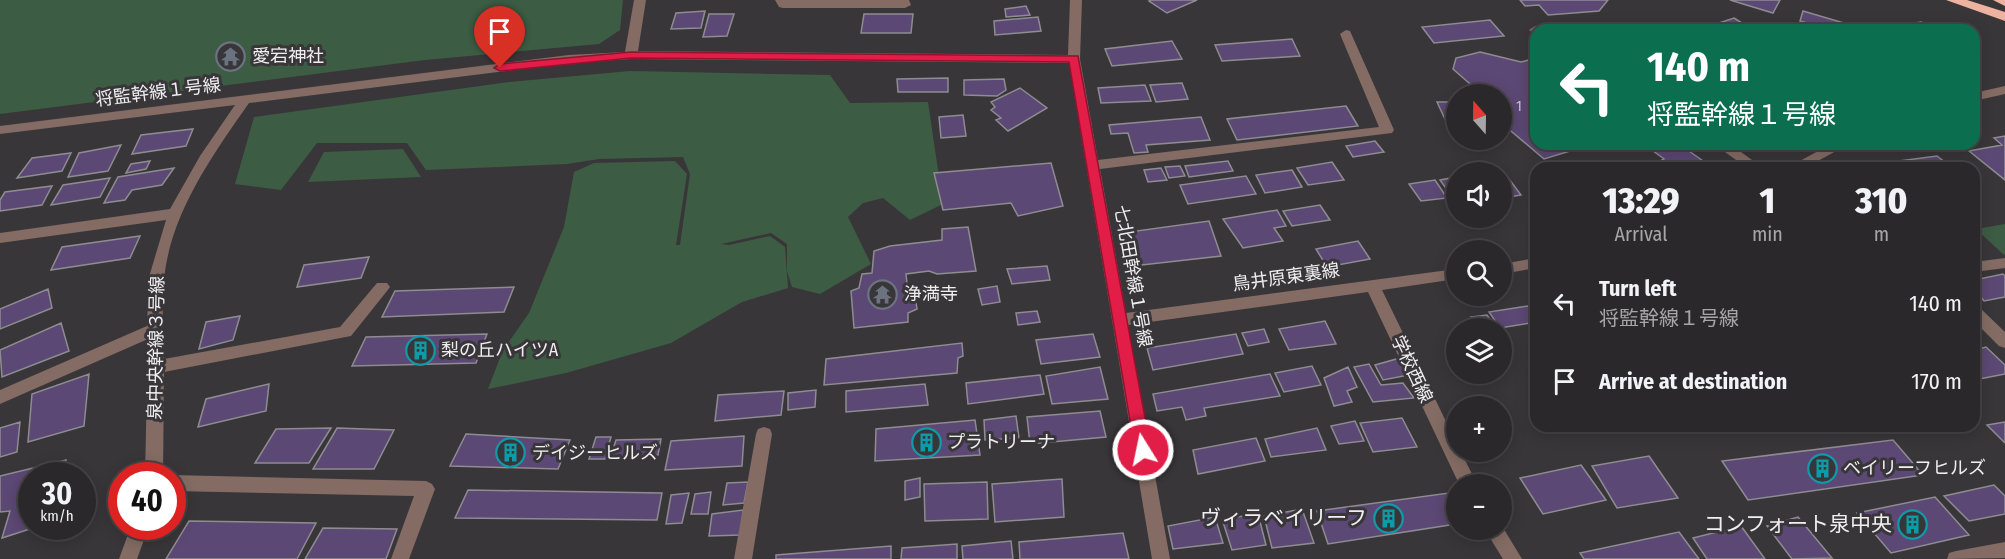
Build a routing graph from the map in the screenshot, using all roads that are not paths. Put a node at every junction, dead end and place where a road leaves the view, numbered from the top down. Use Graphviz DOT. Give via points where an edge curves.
graph roads {
  1 [pos="640,0"];
  2 [pos="781,0"];
  3 [pos="903,0"];
  4 [pos="1076,0"];
  5 [pos="1953,0"];
  6 [pos="2000,0"];
  7 [pos="2005,2"];
  8 [pos="2005,17"];
  9 [pos="1346,34"];
  10 [pos="631,55"];
  11 [pos="1074,58"];
  12 [pos="2005,90"];
  13 [pos="1980,96"];
  14 [pos="245,100"];
  15 [pos="0,130"];
  16 [pos="1729,150"];
  17 [pos="1831,150"];
  18 [pos="1747,162"];
  19 [pos="1810,162"];
  20 [pos="1094,165"];
  21 [pos="173,214"];
  22 [pos="0,238"];
  23 [pos="2005,263"];
  24 [pos="1530,264"];
  25 [pos="1980,266"];
  26 [pos="1512,267"];
  27 [pos="1446,275"];
  28 [pos="1372,285"];
  29 [pos="382,287"];
  30 [pos="1980,317"];
  31 [pos="1121,320"];
  32 [pos="154,330"];
  33 [pos="2005,342"];
  34 [pos="156,366"];
  35 [pos="0,397"];
  36 [pos="764,435"];
  37 [pos="154,462"];
  38 [pos="1463,474"];
  39 [pos="186,483"];
  40 [pos="135,540"];
  41 [pos="1501,540"];
  42 [pos="2005,550"];
  43 [pos="128,559"];
  44 [pos="400,559"];
  45 [pos="743,559"];
  46 [pos="1161,559"];
  47 [pos="1513,559"];
  48 [pos="1956,559"];
  1 -- 10 [label="street"];
  2 -- 3 [label="street" via="783,5 905,5"];
  4 -- 11 [label="street, 七北田幹線１号線"];
  5 -- 8 [label="highway"];
  6 -- 7 [label="highway"];
  9 -- 20 [label="street" via="1388,130"];
  10 -- 11 [label="street, 将監幹線１号線"];
  10 -- 14 [label="street, 将監幹線１号線" via="569,59"];
  11 -- 20 [label="street, 七北田幹線１号線"];
  12 -- 13 [label="street"];
  14 -- 15 [label="street, 将監幹線１号線"];
  14 -- 21 [label="street, 泉中央幹線３号線" via="209,150"];
  16 -- 18 [label="street"];
  17 -- 19 [label="street"];
  20 -- 31 [label="street, 七北田幹線１号線"];
  21 -- 22 [label="street"];
  21 -- 32 [label="street, 泉中央幹線３号線" via="158,264"];
  23 -- 25 [label="street"];
  24 -- 26 [label="street"];
  27 -- 28 [label="street, 鳥井原東裏線"];
  28 -- 31 [label="street, 鳥井原東裏線"];
  28 -- 38 [label="street, 学校西線"];
  29 -- 34 [label="street" via="345,332"];
  30 -- 33 [label="street"];
  31 -- 46 [label="street, 七北田幹線１号線"];
  32 -- 34 [label="street, 泉中央幹線３号線"];
  32 -- 35 [label="street"];
  34 -- 37 [label="street, 泉中央幹線３号線"];
  36 -- 45 [label="street"];
  39 -- 44 [label="street" via="426,489"];
  40 -- 43 [label="street"];
  41 -- 47 [label="street"];
  42 -- 48 [label="street"];
}
